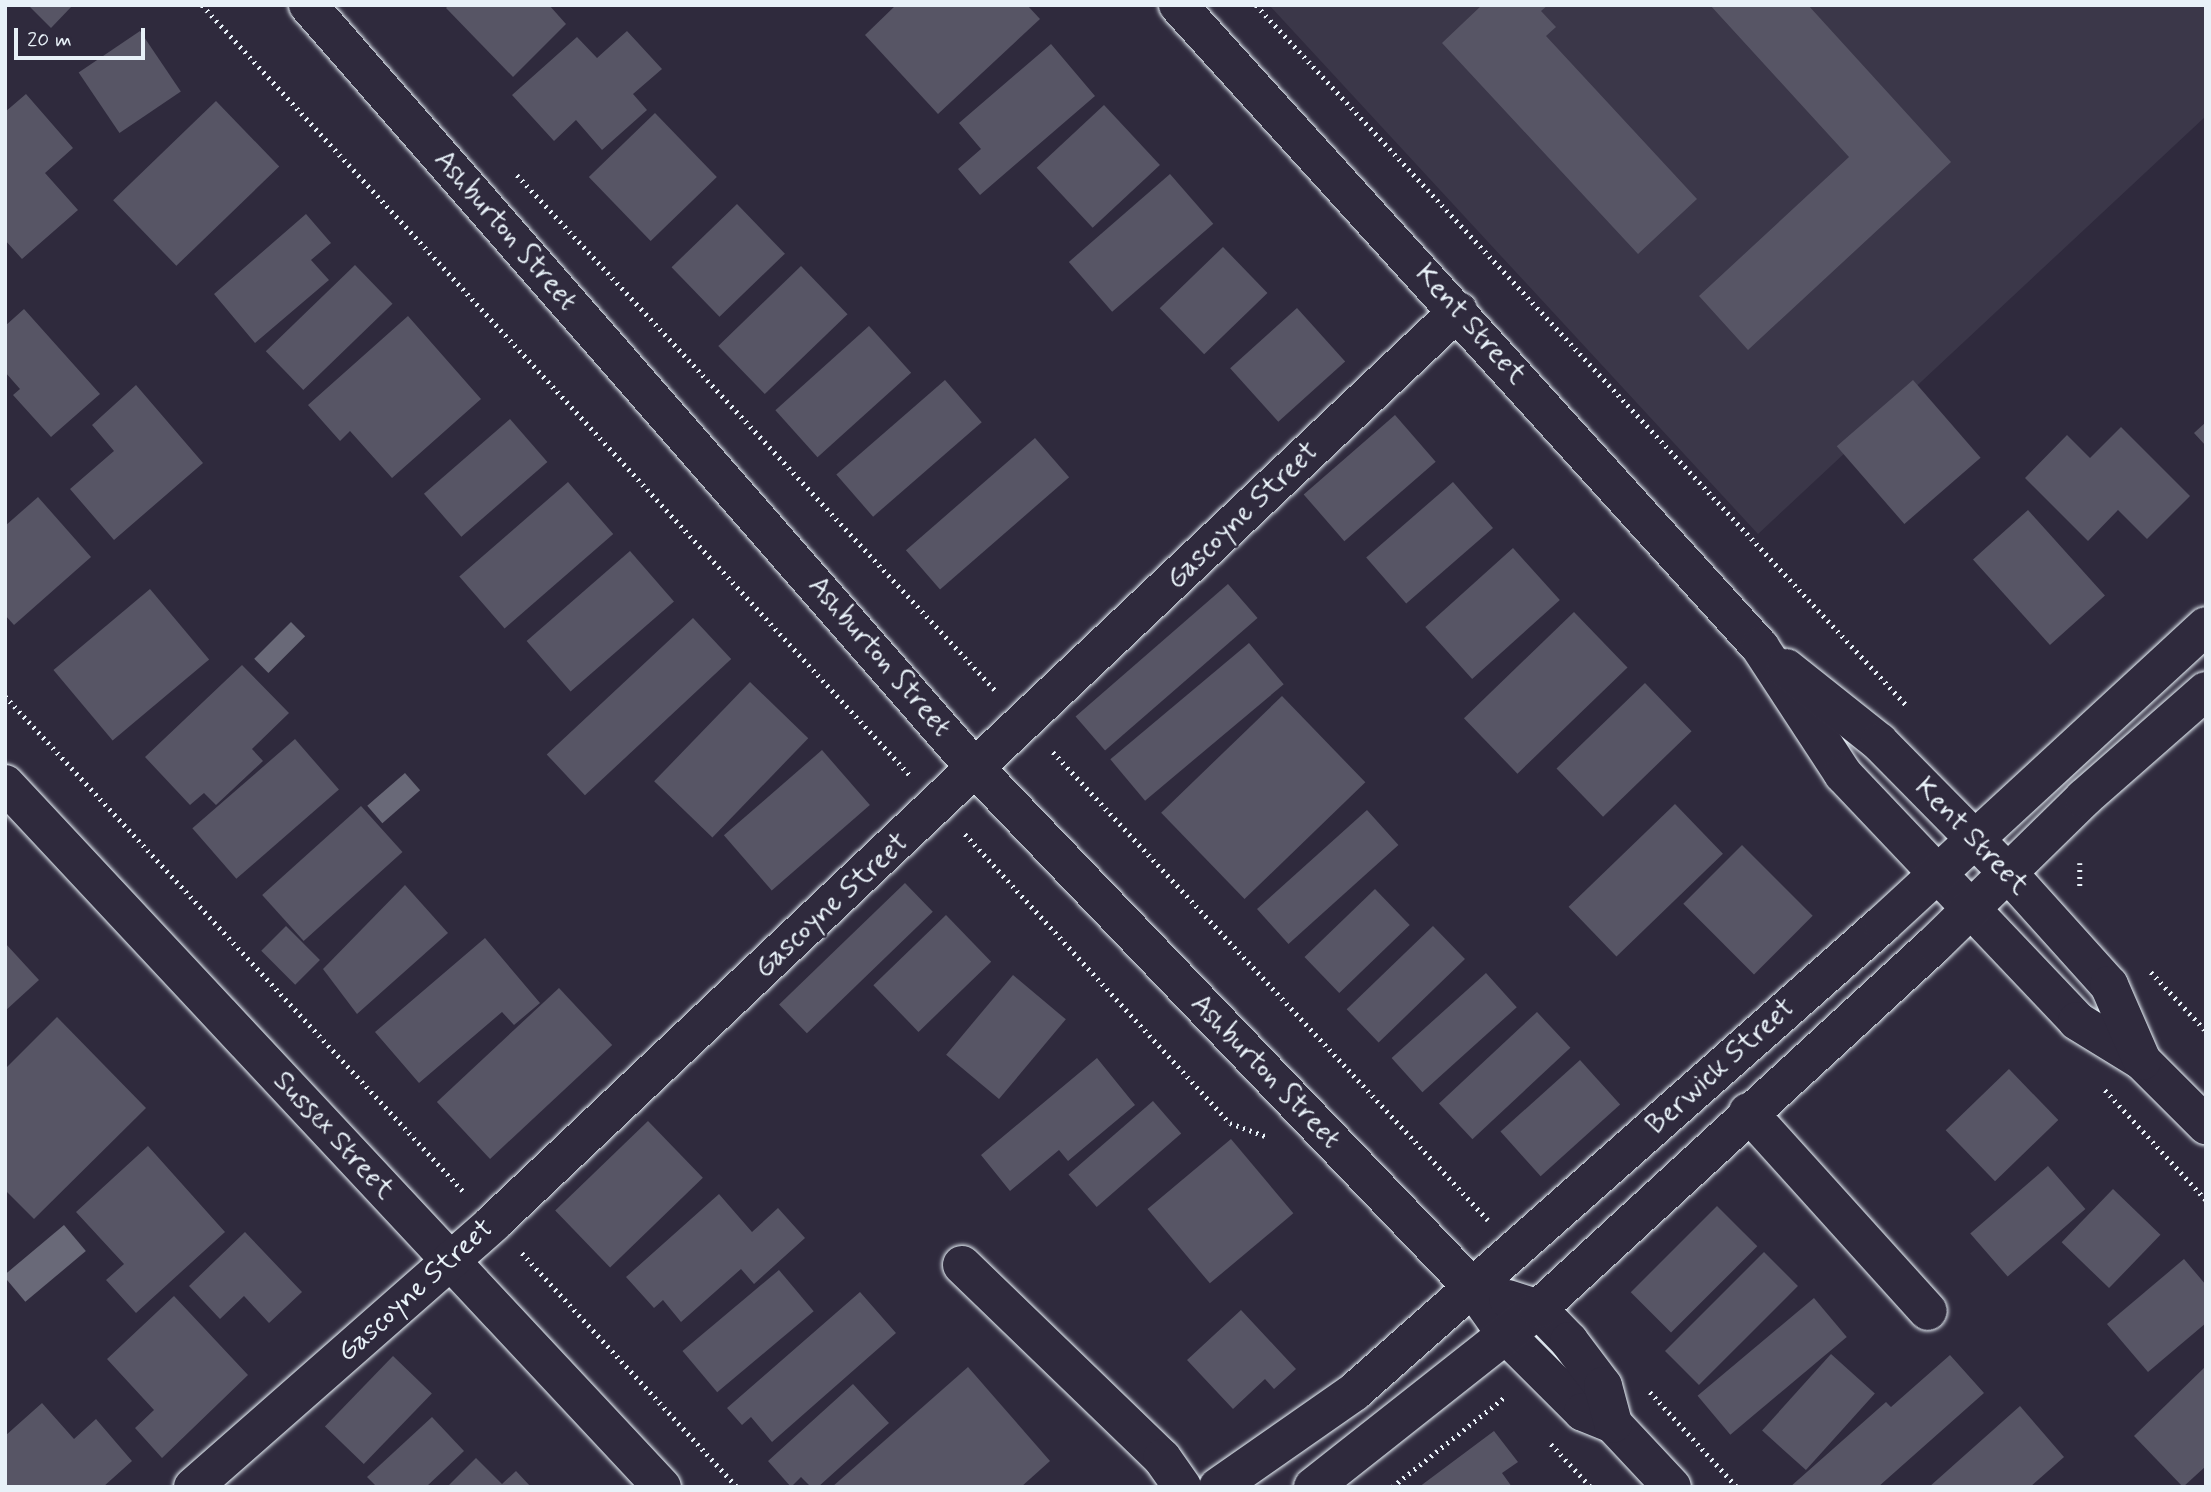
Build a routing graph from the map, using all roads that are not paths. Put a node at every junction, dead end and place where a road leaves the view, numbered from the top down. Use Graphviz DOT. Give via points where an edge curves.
graph roads {
  1 [pos="308,5"];
  2 [pos="1178,5"];
  3 [pos="1458,312"];
  4 [pos="2206,626"];
  5 [pos="1760,648"];
  6 [pos="2206,691"];
  7 [pos="976,769"];
  8 [pos="5,784"];
  9 [pos="1974,838"];
  10 [pos="1938,873"];
  11 [pos="2008,873"];
  12 [pos="1971,908"];
  13 [pos="2142,1062"];
  14 [pos="1748,1112"];
  15 [pos="2206,1125"];
  16 [pos="450,1261"];
  17 [pos="962,1265"];
  18 [pos="1473,1288"];
  19 [pos="1538,1309"];
  20 [pos="1928,1311"];
  21 [pos="1507,1336"];
  22 [pos="1613,1424"];
  23 [pos="193,1487"];
  24 [pos="662,1487"];
  25 [pos="1182,1487"];
  26 [pos="1219,1487"];
  27 [pos="1313,1487"];
  28 [pos="1672,1487"];
  1 -- 7 [label="street, Ashburton Street"];
  2 -- 3 [label="street, Kent Street"];
  3 -- 5 [label="street, Kent Street"];
  3 -- 7 [label="street, Gascoyne Street"];
  4 -- 9 [label="street, Berwick Street"];
  5 -- 9 [label="street, Kent Street" via="1880,742"];
  5 -- 10 [label="street, Kent Street" via="1843,774"];
  6 -- 11 [label="street, Berwick Street"];
  7 -- 16 [label="street, Gascoyne Street"];
  7 -- 18 [label="street, Ashburton Street"];
  8 -- 16 [label="street, Sussex Street"];
  9 -- 10 [label="street, Berwick Street"];
  9 -- 11 [label="street, Kent Street"];
  10 -- 12 [label="street, Kent Street"];
  10 -- 18 [label="street, Berwick Street"];
  11 -- 12 [label="street, Berwick Street"];
  11 -- 13 [label="street, Kent Street" via="2109,985"];
  12 -- 13 [label="street, Kent Street" via="2077,1021"];
  12 -- 14 [label="street, Berwick Street"];
  13 -- 15 [label="street, Kent Street"];
  14 -- 19 [label="street, Berwick Street"];
  14 -- 20 [label="street"];
  16 -- 23 [label="street, Gascoyne Street"];
  16 -- 24 [label="street, Sussex Street"];
  17 -- 25 [label="street" via="1162,1458"];
  18 -- 19 [label="street, Ashburton Street"];
  18 -- 21 [label="street, Ashburton Street"];
  18 -- 26 [label="street, Berwick Street" via="1354,1392"];
  19 -- 21 [label="street, Berwick Street"];
  19 -- 22 [label="street, Ashburton Street" via="1603,1386"];
  21 -- 22 [label="street, Ashburton Street" via="1583,1412"];
  21 -- 27 [label="street, Berwick Street"];
  22 -- 28 [label="street, Ashburton Street"];
}
